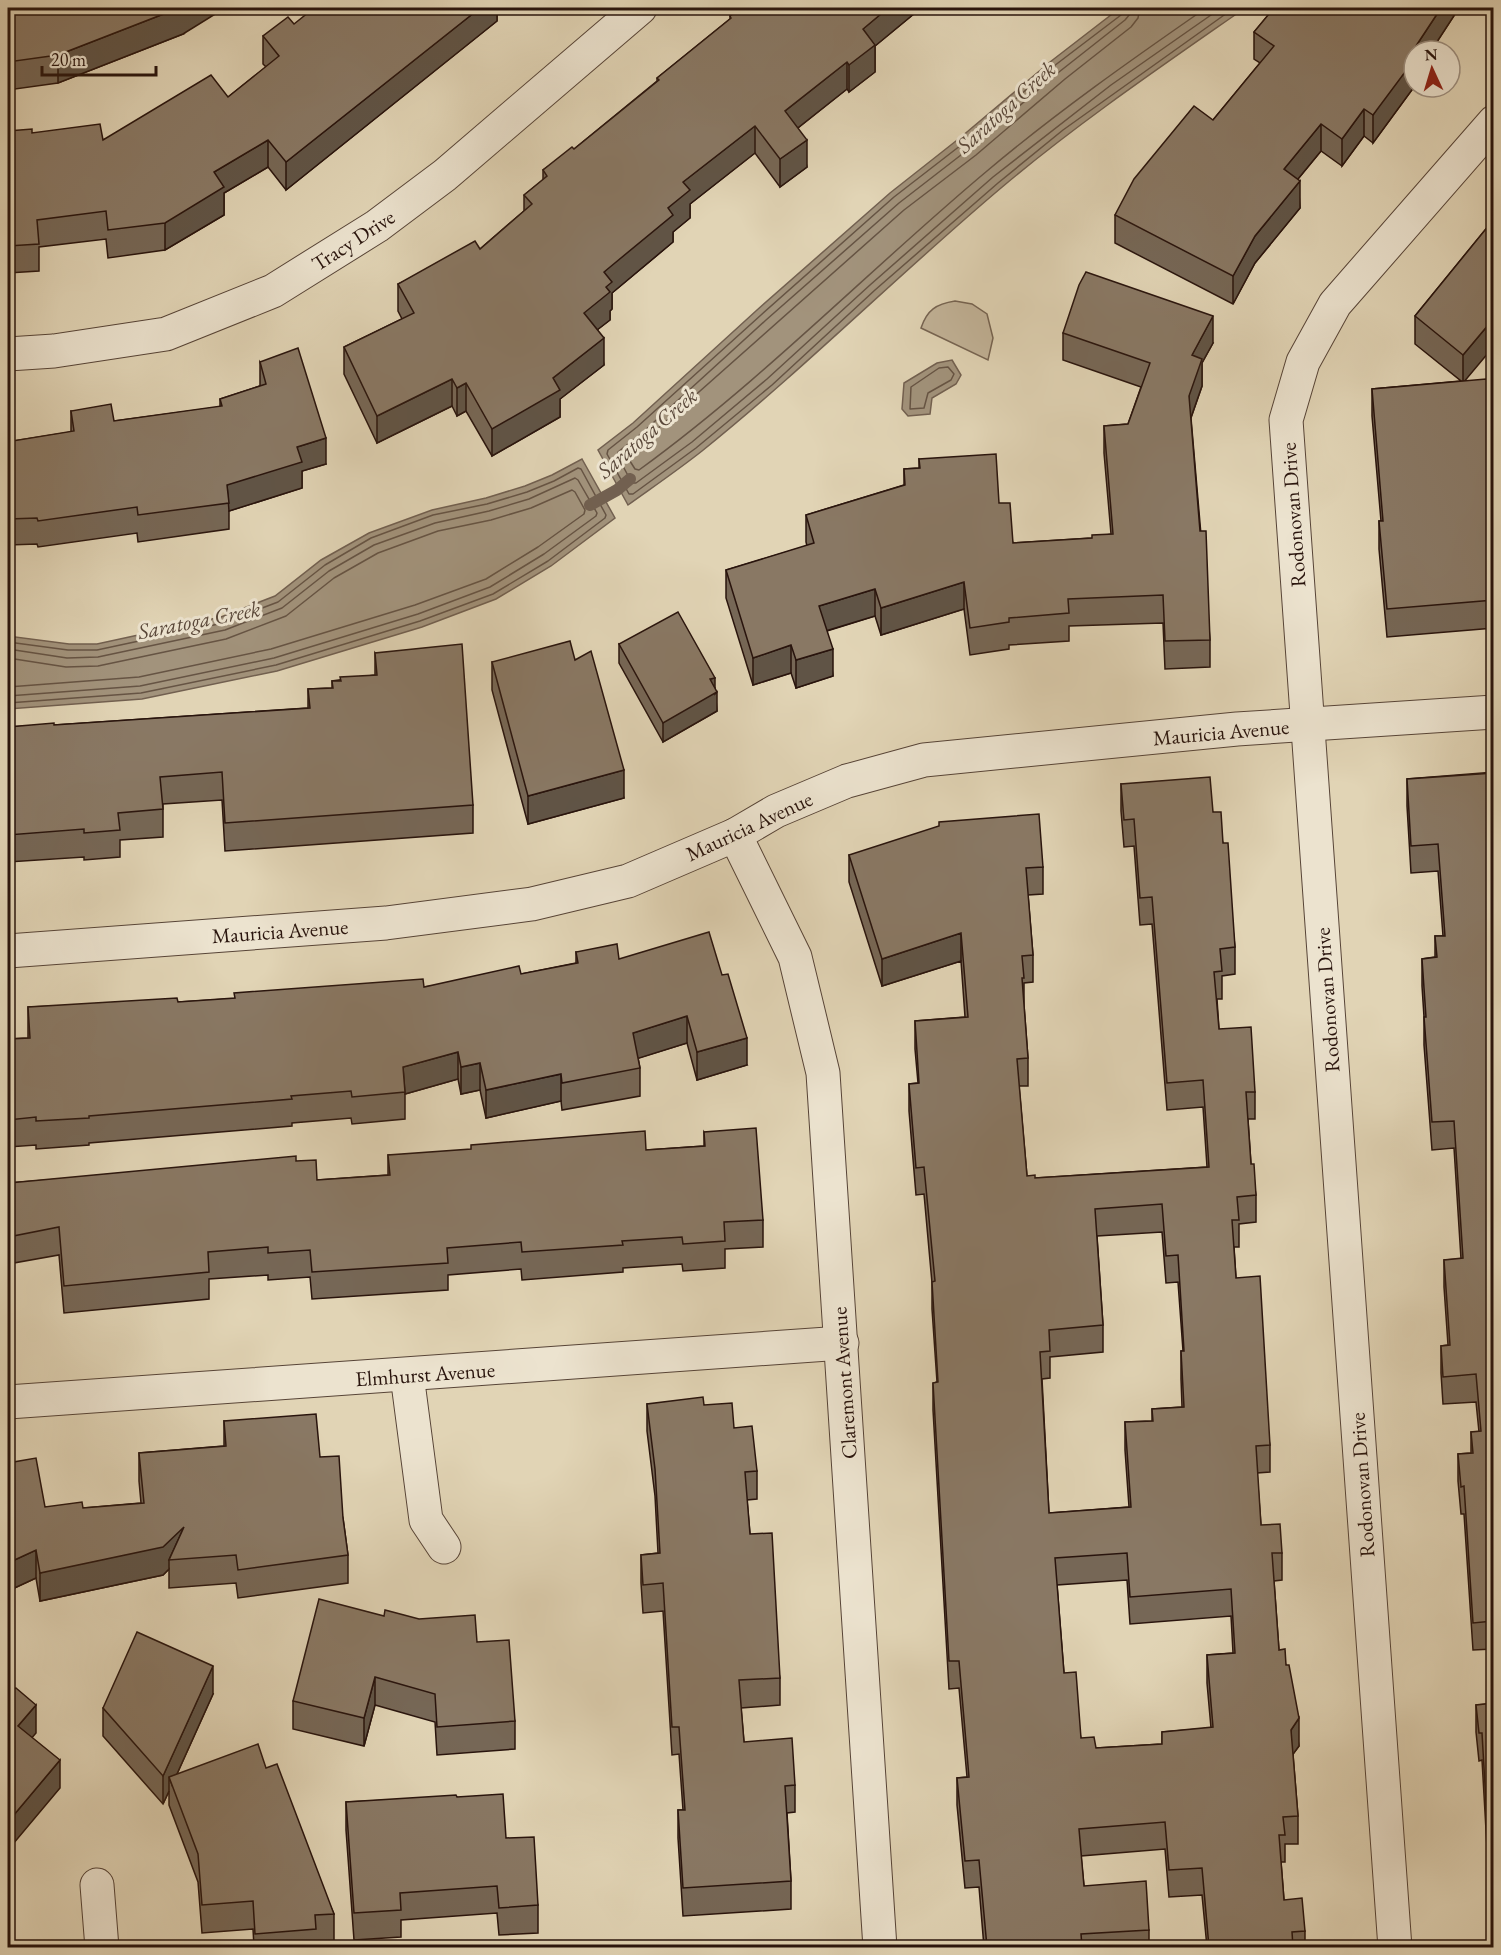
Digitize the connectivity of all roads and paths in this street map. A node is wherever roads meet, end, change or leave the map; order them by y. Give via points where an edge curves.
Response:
1 (640, 8) edge
2 (1494, 122) edge
3 (8, 354) edge
4 (1494, 712) edge
5 (1306, 724) junction
6 (735, 835) junction
7 (8, 951) edge
8 (842, 1343) junction
9 (407, 1375) junction
10 (8, 1402) edge
11 (444, 1547) dead end
12 (97, 1885) dead end
13 (102, 1947) edge
14 (880, 1947) edge
15 (1395, 1947) edge

1 - 3 street, Tracy Drive via 445,175 376,226 273,291 166,334
2 - 5 street, Rodonovan Drive via 1335,304 1303,362 1286,420
4 - 5 street, Mauricia Avenue
5 - 6 street, Mauricia Avenue via 924,760 847,781 776,811
5 - 15 street, Rodonovan Drive
6 - 7 street, Mauricia Avenue via 628,880 532,904 386,923
6 - 8 street, Claremont Avenue via 795,957 823,1073
8 - 9 street, Elmhurst Avenue
8 - 14 street, Claremont Avenue
9 - 10 street, Elmhurst Avenue
9 - 11 street via 426,1520
12 - 13 street

